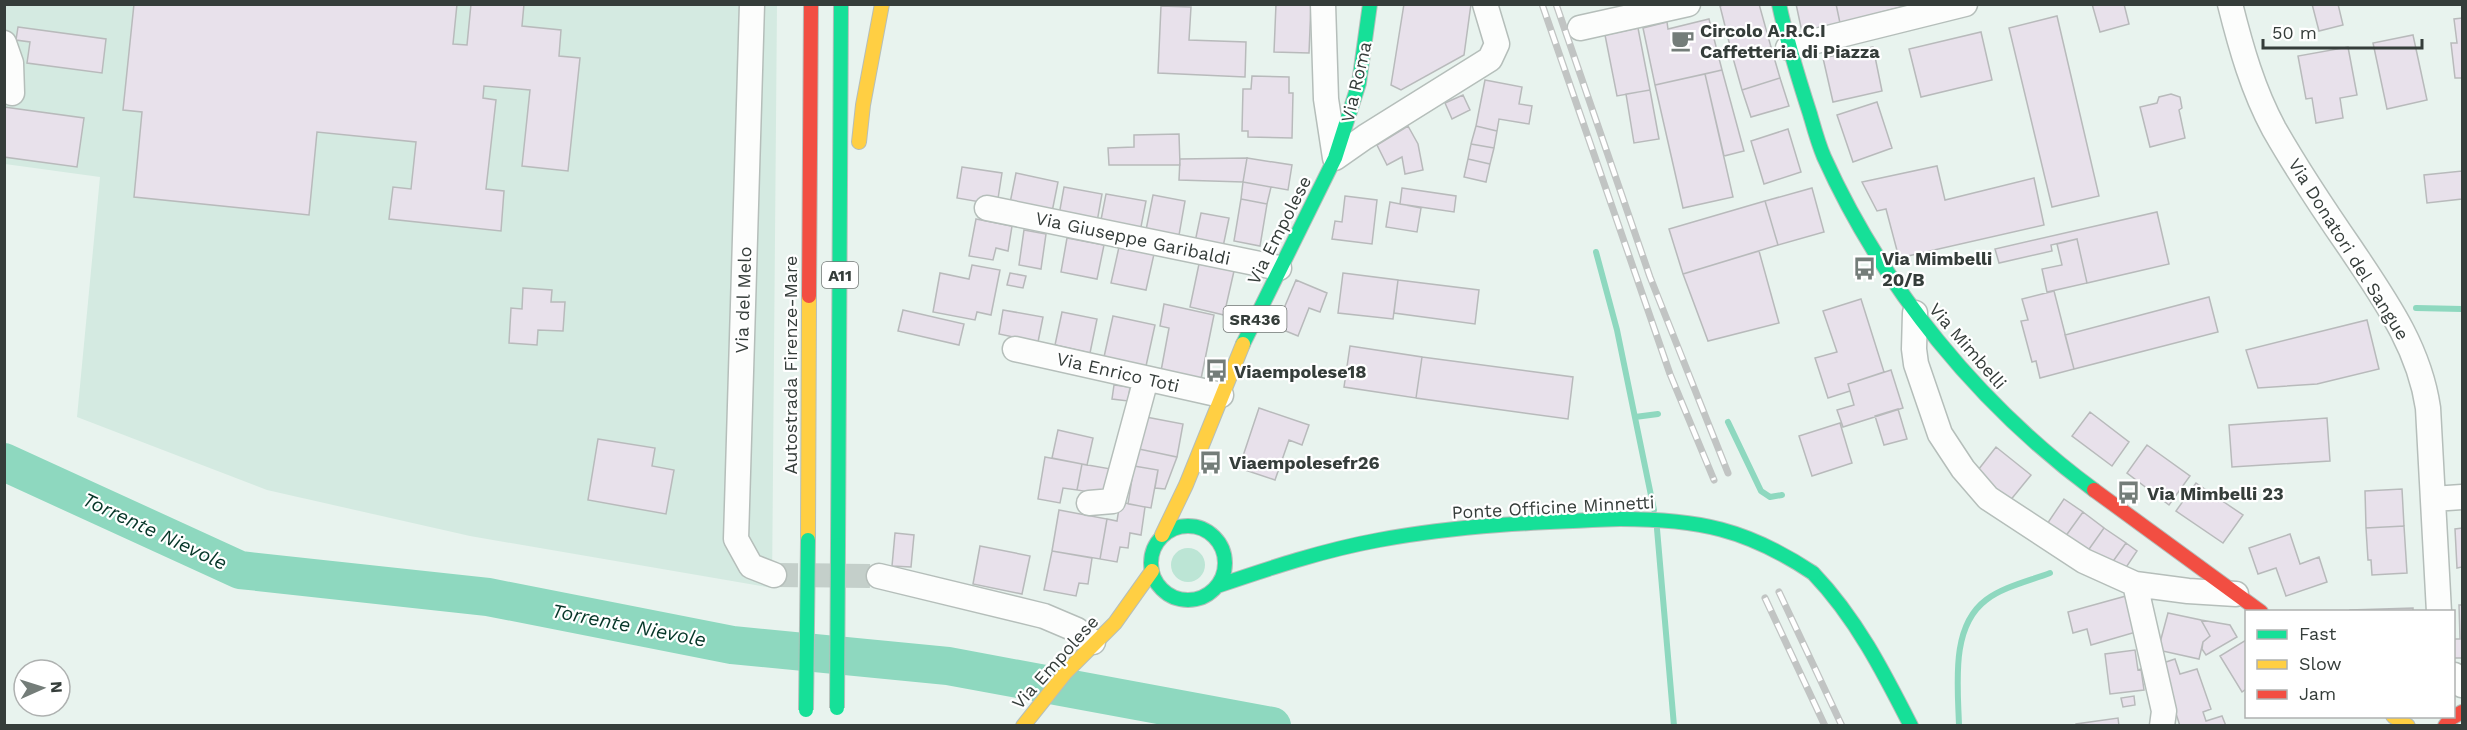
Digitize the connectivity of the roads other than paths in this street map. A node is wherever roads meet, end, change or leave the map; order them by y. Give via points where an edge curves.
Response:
1 (752, 4) edge
2 (841, 4) edge
3 (882, 4) edge
4 (1323, 4) edge
5 (1370, 4) edge
6 (1485, 4) edge
7 (1688, 4) edge
8 (1779, 4) edge
9 (1965, 4) edge
10 (2230, 4) edge
11 (811, 5) edge
12 (1580, 28) dead end
13 (4, 43) edge
14 (1788, 48) junction
15 (12, 93) dead end
16 (858, 154) dead end
17 (1335, 158) junction
18 (987, 208) dead end
19 (1279, 268) junction
20 (853, 269) dead end
21 (1915, 314) junction
22 (1015, 349) dead end
23 (839, 367) junction
24 (1146, 379) junction
25 (1221, 395) junction
26 (1186, 484) junction
27 (2463, 497) edge
28 (2433, 499) junction
29 (1089, 503) dead end
30 (1191, 526) junction
31 (1162, 536) junction
32 (1219, 543) junction
33 (1234, 549) dead end
34 (1264, 558) dead end
35 (1284, 564) junction
36 (1152, 571) junction
37 (774, 575) tunnel mouth
38 (879, 576) tunnel mouth
39 (2135, 584) junction
40 (1217, 586) junction
41 (2236, 594) junction
42 (1176, 598) junction
43 (2258, 610) edge
44 (2439, 610) edge
45 (1114, 623) junction
46 (1093, 642) junction
47 (2394, 718) edge
48 (1025, 723) edge
49 (806, 726) edge
50 (837, 726) edge
51 (1911, 726) edge
52 (2162, 726) edge
53 (2408, 726) edge

1 - 37 street, Via del Melo via 736,539 751,566
2 - 23 main road, A11
3 - 16 main road via 862,105
4 - 17 street via 1326,99
5 - 17 main road, Via Roma / SR436 via 1359,83
6 - 17 street via 1497,44 1485,64
7 - 12 street
8 - 14 main road, Via Mimbelli
9 - 14 street
10 - 28 street, Via Donatori del Sangue via 2262,107 2323,209 2395,316 2416,360 2428,408
11 - 49 main road, Autostrada Firenze-Mare / A11, bridge
13 - 15 street via 11,63
14 - 21 main road, Via Mimbelli via 1835,182
17 - 19 main road, Via Empolese / SR436
18 - 19 street, Via Giuseppe Garibaldi
19 - 25 main road, Via Empolese / SR436
20 - 23 main road
21 - 39 street via 1914,350 1920,382 1940,434 1963,469 1988,498 2084,561
21 - 41 main road, Via Mimbelli via 2001,411 2073,474
22 - 24 street, Via Enrico Toti
23 - 50 main road, A11, bridge
24 - 25 street, Via Enrico Toti
24 - 29 street via 1113,501
25 - 26 main road, Via Empolese / SR436
26 - 30 main road, Via Empolese / SR436
26 - 31 main road, Via Empolese / SR436
27 - 28 street
28 - 44 street, Via Donatori del Sangue
30 - 31 main road via 1175,528
30 - 32 main road via 1210,533
31 - 36 main road, Via Empolese via 1154,548
32 - 33 main road
32 - 40 main road via 1225,564
34 - 35 main road
35 - 40 main road, Ponte Officine Minnetti
35 - 51 main road, Ponte Officine Minnetti, bridge via 1378,540 1437,531 1570,521 1648,518 1685,521 1745,534 1772,546 1813,573 1844,604
36 - 42 main road via 1158,585
36 - 45 main road, Via Empolese
38 - 46 street via 1044,616 1077,630
39 - 41 street
39 - 52 street via 2164,711
40 - 42 main road, Via Empolese via 1198,598
41 - 43 main road, Via Mimbelli
42 - 45 main road, Via Empolese
45 - 46 main road, Via Empolese
46 - 48 main road, Via Empolese
47 - 53 main road

